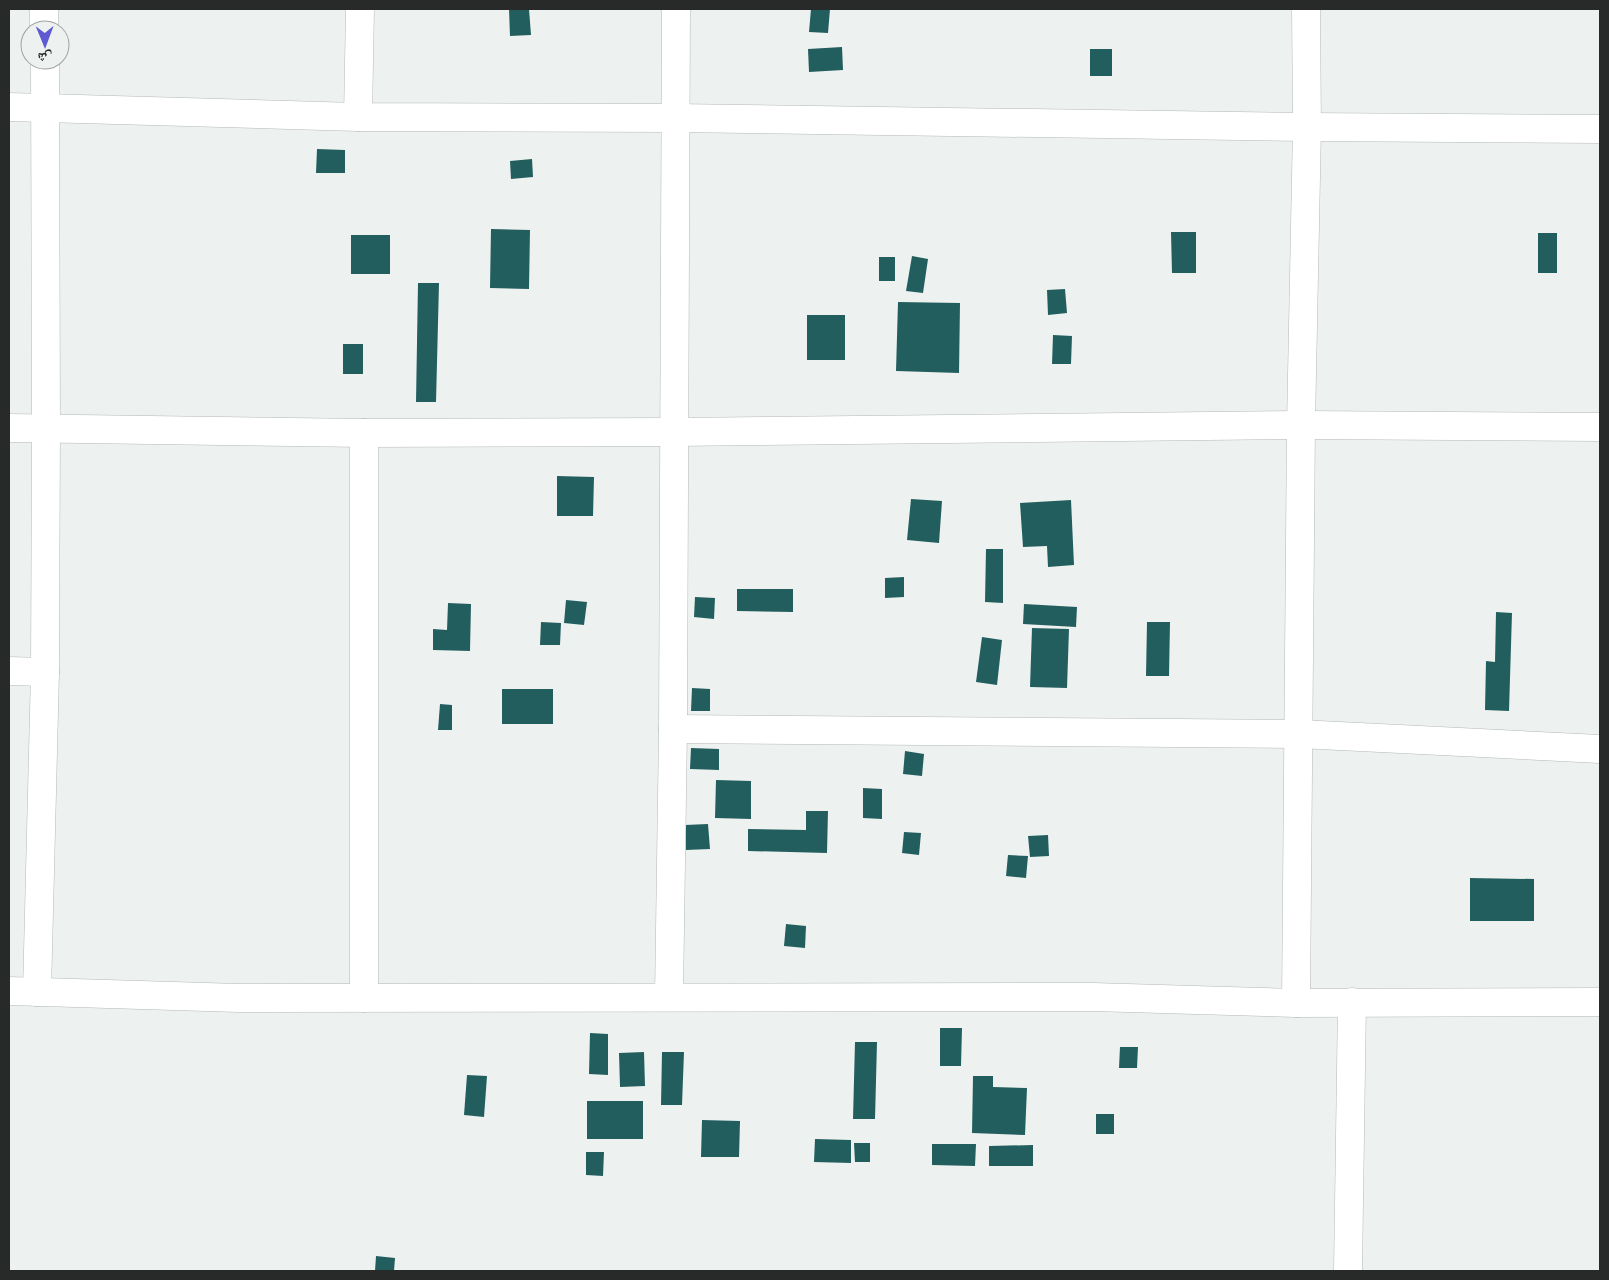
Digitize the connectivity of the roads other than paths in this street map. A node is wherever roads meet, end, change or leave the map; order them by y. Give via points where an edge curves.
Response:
1 (360, 9) edge
2 (676, 9) edge
3 (1306, 9) edge
4 (45, 70) edge
5 (9, 107) edge
6 (45, 107) junction
7 (358, 117) junction
8 (676, 118) junction
9 (1307, 128) junction
10 (1600, 129) edge
11 (1301, 425) junction
12 (1600, 427) edge
13 (9, 428) edge
14 (46, 428) junction
15 (673, 432) junction
16 (364, 434) junction
17 (9, 671) edge
18 (45, 672) junction
19 (673, 729) junction
20 (1299, 734) junction
21 (1600, 749) edge
22 (9, 991) edge
23 (38, 992) junction
24 (669, 997) junction
25 (364, 998) junction
26 (1352, 1002) junction
27 (1600, 1002) edge
28 (1296, 1003) junction
29 (1348, 1271) edge

1 - 7 street
2 - 8 street
3 - 9 street
4 - 6 street
5 - 6 street
6 - 7 street
6 - 14 street
7 - 8 street
8 - 9 street
8 - 15 street
9 - 10 street
9 - 11 street
11 - 12 street
11 - 15 street
11 - 20 street
13 - 14 street
14 - 16 street
14 - 18 street
15 - 16 street
15 - 19 street
16 - 25 street
17 - 18 street
18 - 23 street
19 - 20 street
19 - 24 street
20 - 21 street
20 - 28 street
22 - 23 street
23 - 25 street
24 - 25 street
24 - 28 street via 1093,997
26 - 27 street
26 - 28 street
26 - 29 street

